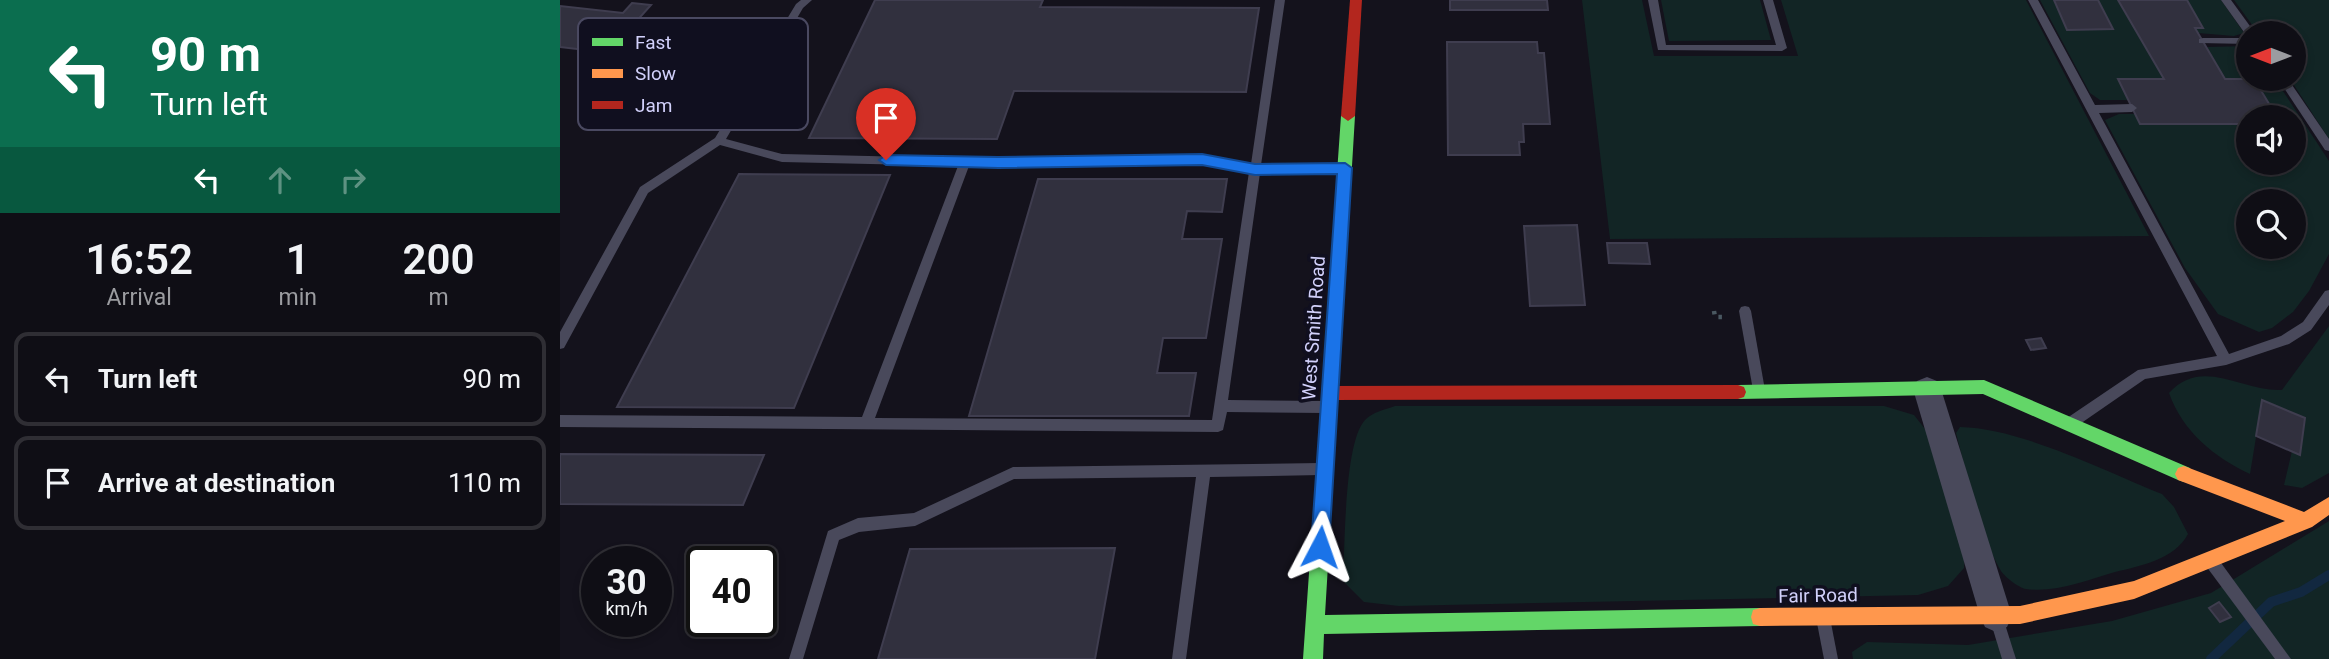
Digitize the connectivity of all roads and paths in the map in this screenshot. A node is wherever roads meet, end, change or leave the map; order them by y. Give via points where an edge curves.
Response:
1 (807, 0) edge
2 (1280, 0) edge
3 (1356, 0) edge
4 (1653, 0) edge
5 (1768, 0) edge
6 (2033, 0) edge
7 (2226, 0) edge
8 (792, 18) edge
9 (2241, 21) edge
10 (2203, 41) dead end
11 (2236, 41) edge
12 (2291, 91) edge
13 (2132, 108) dead end
14 (2091, 109) junction
15 (726, 130) edge
16 (719, 141) junction
17 (2329, 146) edge
18 (965, 162) junction
19 (1345, 168) junction
20 (1255, 169) junction
21 (2329, 295) edge
22 (1745, 311) dead end
23 (560, 344) edge
24 (2226, 360) junction
25 (1927, 388) junction
26 (1759, 392) junction
27 (1330, 400) junction
28 (1221, 406) junction
29 (560, 421) edge
30 (866, 424) junction
31 (2069, 424) junction
32 (1325, 469) junction
33 (1204, 470) junction
34 (2329, 505) edge
35 (2306, 521) junction
36 (2211, 561) junction
37 (1822, 616) junction
38 (1996, 616) junction
39 (1315, 625) junction
40 (796, 659) edge
41 (1179, 659) edge
42 (1313, 659) edge
43 (1831, 659) edge
44 (2009, 659) edge
45 (2284, 659) edge

1 - 8 lane
2 - 20 lane
3 - 19 street, West Smith Road
4 - 5 lane via 1662,48 1782,48
6 - 14 lane
7 - 9 lane
10 - 11 lane
12 - 17 lane
13 - 14 lane
14 - 24 lane
15 - 16 lane
16 - 18 lane via 782,158
16 - 23 lane via 644,190
18 - 20 lane via 1202,159
18 - 30 lane
19 - 20 lane
19 - 27 street, West Smith Road
20 - 28 lane
21 - 24 lane via 2296,334
22 - 26 lane
24 - 31 lane via 2142,374
25 - 26 street
25 - 31 street via 1984,387
25 - 38 street
26 - 27 street
27 - 28 lane
27 - 32 street, West Smith Road
28 - 30 lane via 1218,426
29 - 30 lane
31 - 35 street via 2220,490
32 - 33 lane
32 - 39 street, West Smith Road
33 - 40 lane via 1013,473 915,519 858,524 833,537
33 - 41 lane
34 - 35 street, Fair Road
35 - 36 street, Fair Road
36 - 38 street, Fair Road via 2134,590 2051,610
36 - 45 lane
37 - 38 street, Fair Road
37 - 39 street, Fair Road
37 - 43 lane
38 - 44 lane
39 - 42 street, West Smith Road

